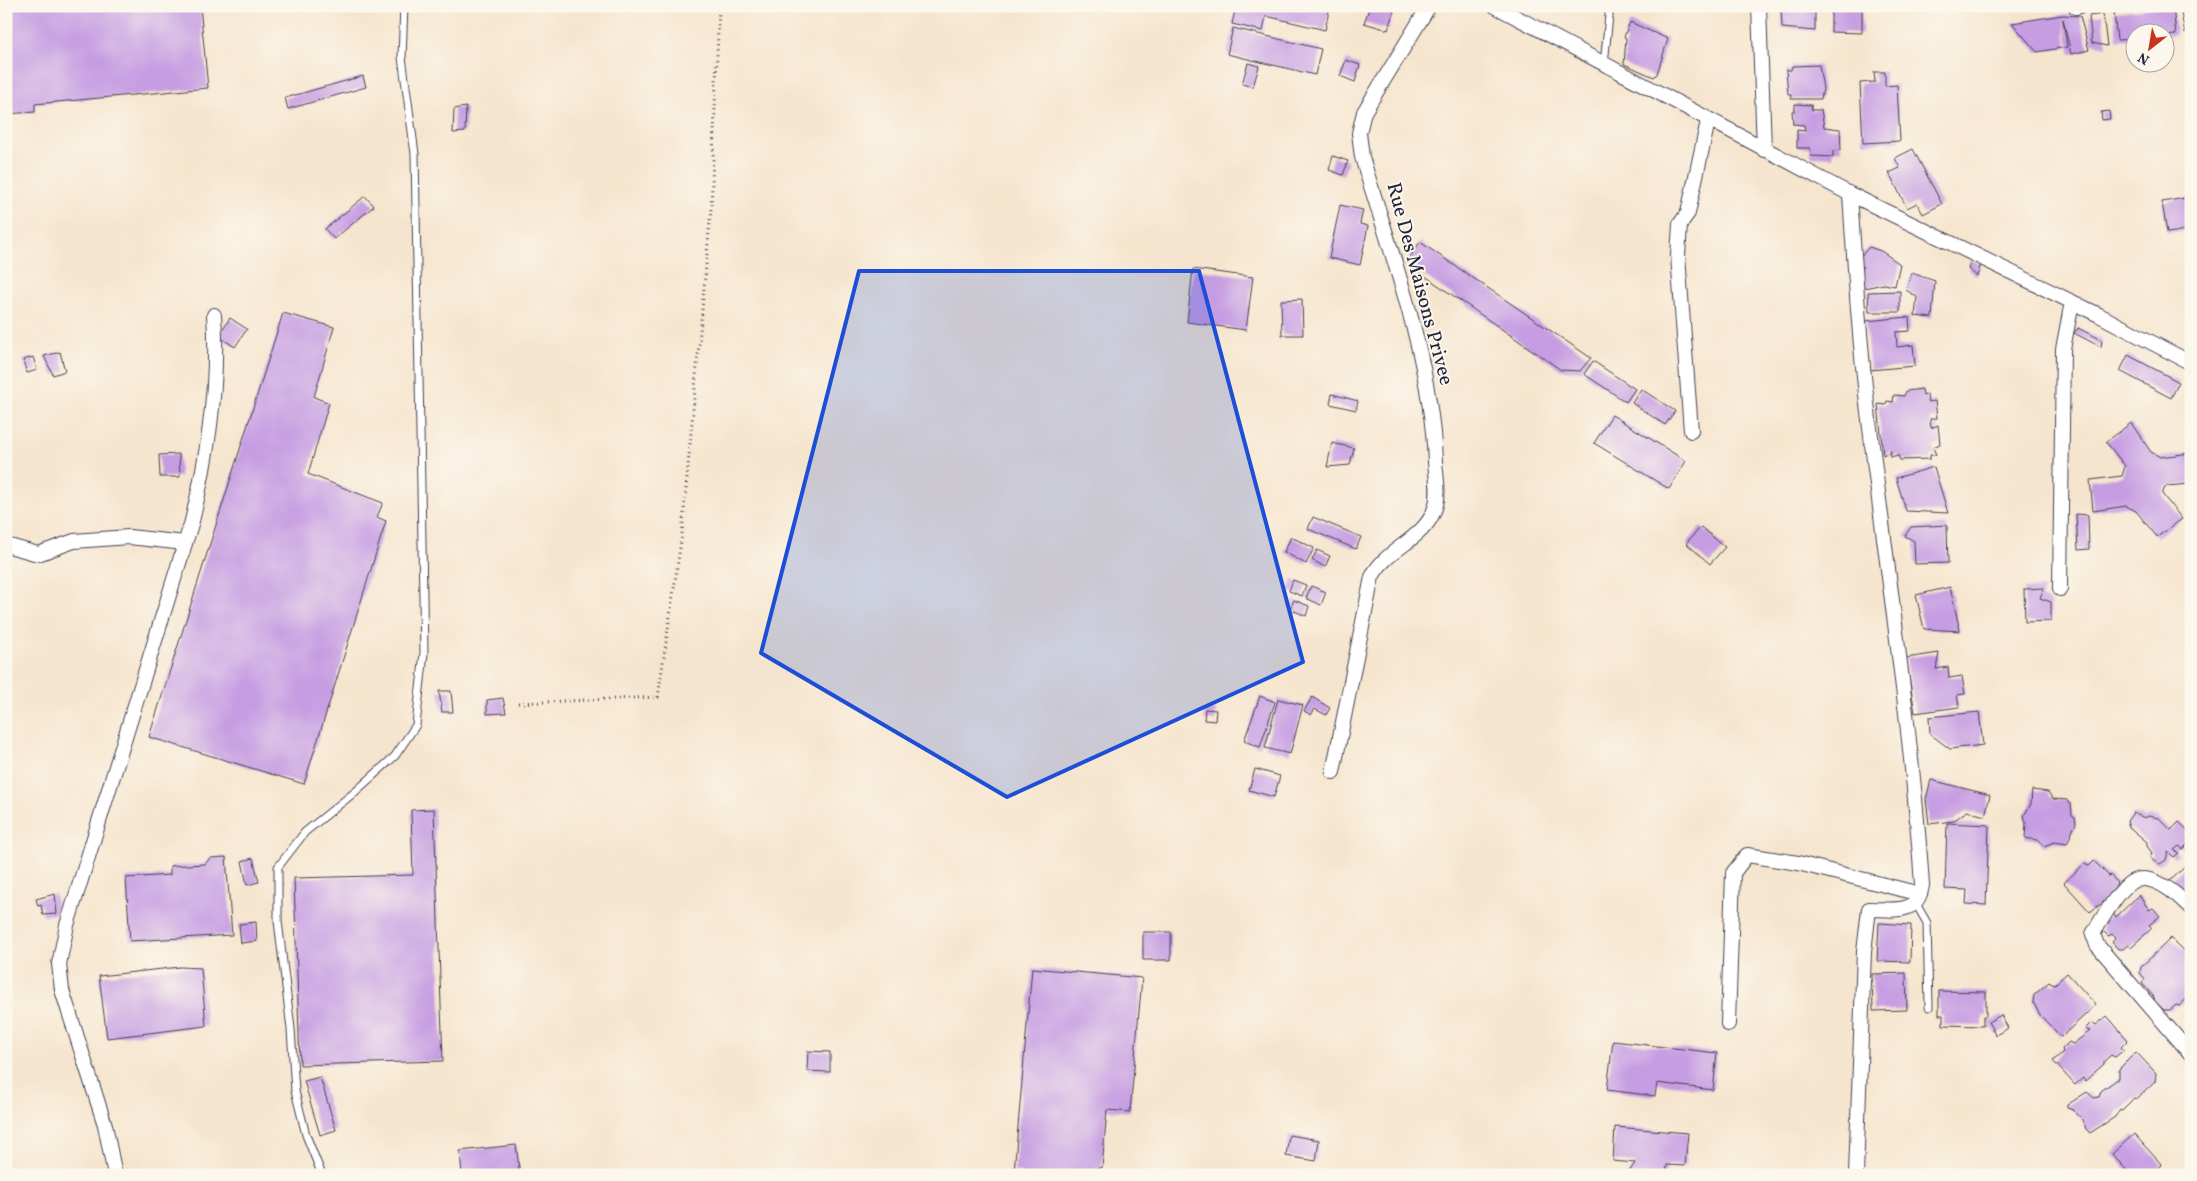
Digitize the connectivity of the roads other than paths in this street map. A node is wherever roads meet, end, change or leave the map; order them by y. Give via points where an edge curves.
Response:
1 (404, 6) edge
2 (1429, 6) edge
3 (1495, 6) edge
4 (1610, 6) edge
5 (1759, 6) edge
6 (2080, 6) edge
7 (2076, 7) edge
8 (1604, 64) junction
9 (1708, 121) junction
10 (1764, 150) junction
11 (1850, 194) junction
12 (2072, 302) junction
13 (214, 315) dead end
14 (2191, 363) edge
15 (1691, 431) dead end
16 (185, 543) junction
17 (6, 545) edge
18 (2060, 589) dead end
19 (1333, 772) dead end
20 (1918, 898) junction
21 (2191, 908) edge
22 (1929, 1007) dead end
23 (1728, 1024) dead end
24 (2191, 1054) edge
25 (115, 1175) edge
26 (322, 1175) edge
27 (1856, 1175) edge

1 - 26 lane via 402,57 415,154 424,653 416,725 395,756 305,832 278,868 278,922 295,1091 306,1135
2 - 19 street, Rue Des Maisons Privee via 1364,112 1359,133 1362,157 1412,319 1428,388 1434,429 1437,500 1423,528 1383,560 1372,577
3 - 8 street
4 - 8 lane
5 - 10 street
6 - 7 street
8 - 9 street
9 - 10 street
9 - 15 street via 1688,213 1680,224 1678,256
10 - 11 street
11 - 12 street
11 - 20 street via 1865,385 1921,873
12 - 14 street
12 - 18 street via 2063,349
13 - 16 street via 215,367 203,477
16 - 17 street via 129,537 74,541 38,554
16 - 25 street via 67,925 59,964 62,990 105,1125
20 - 22 lane via 1927,923
20 - 23 street via 1798,863 1747,854 1733,873
20 - 27 street via 1904,910 1870,909 1864,952
21 - 24 street via 2171,889 2144,878 2130,882 2093,934 2097,945

